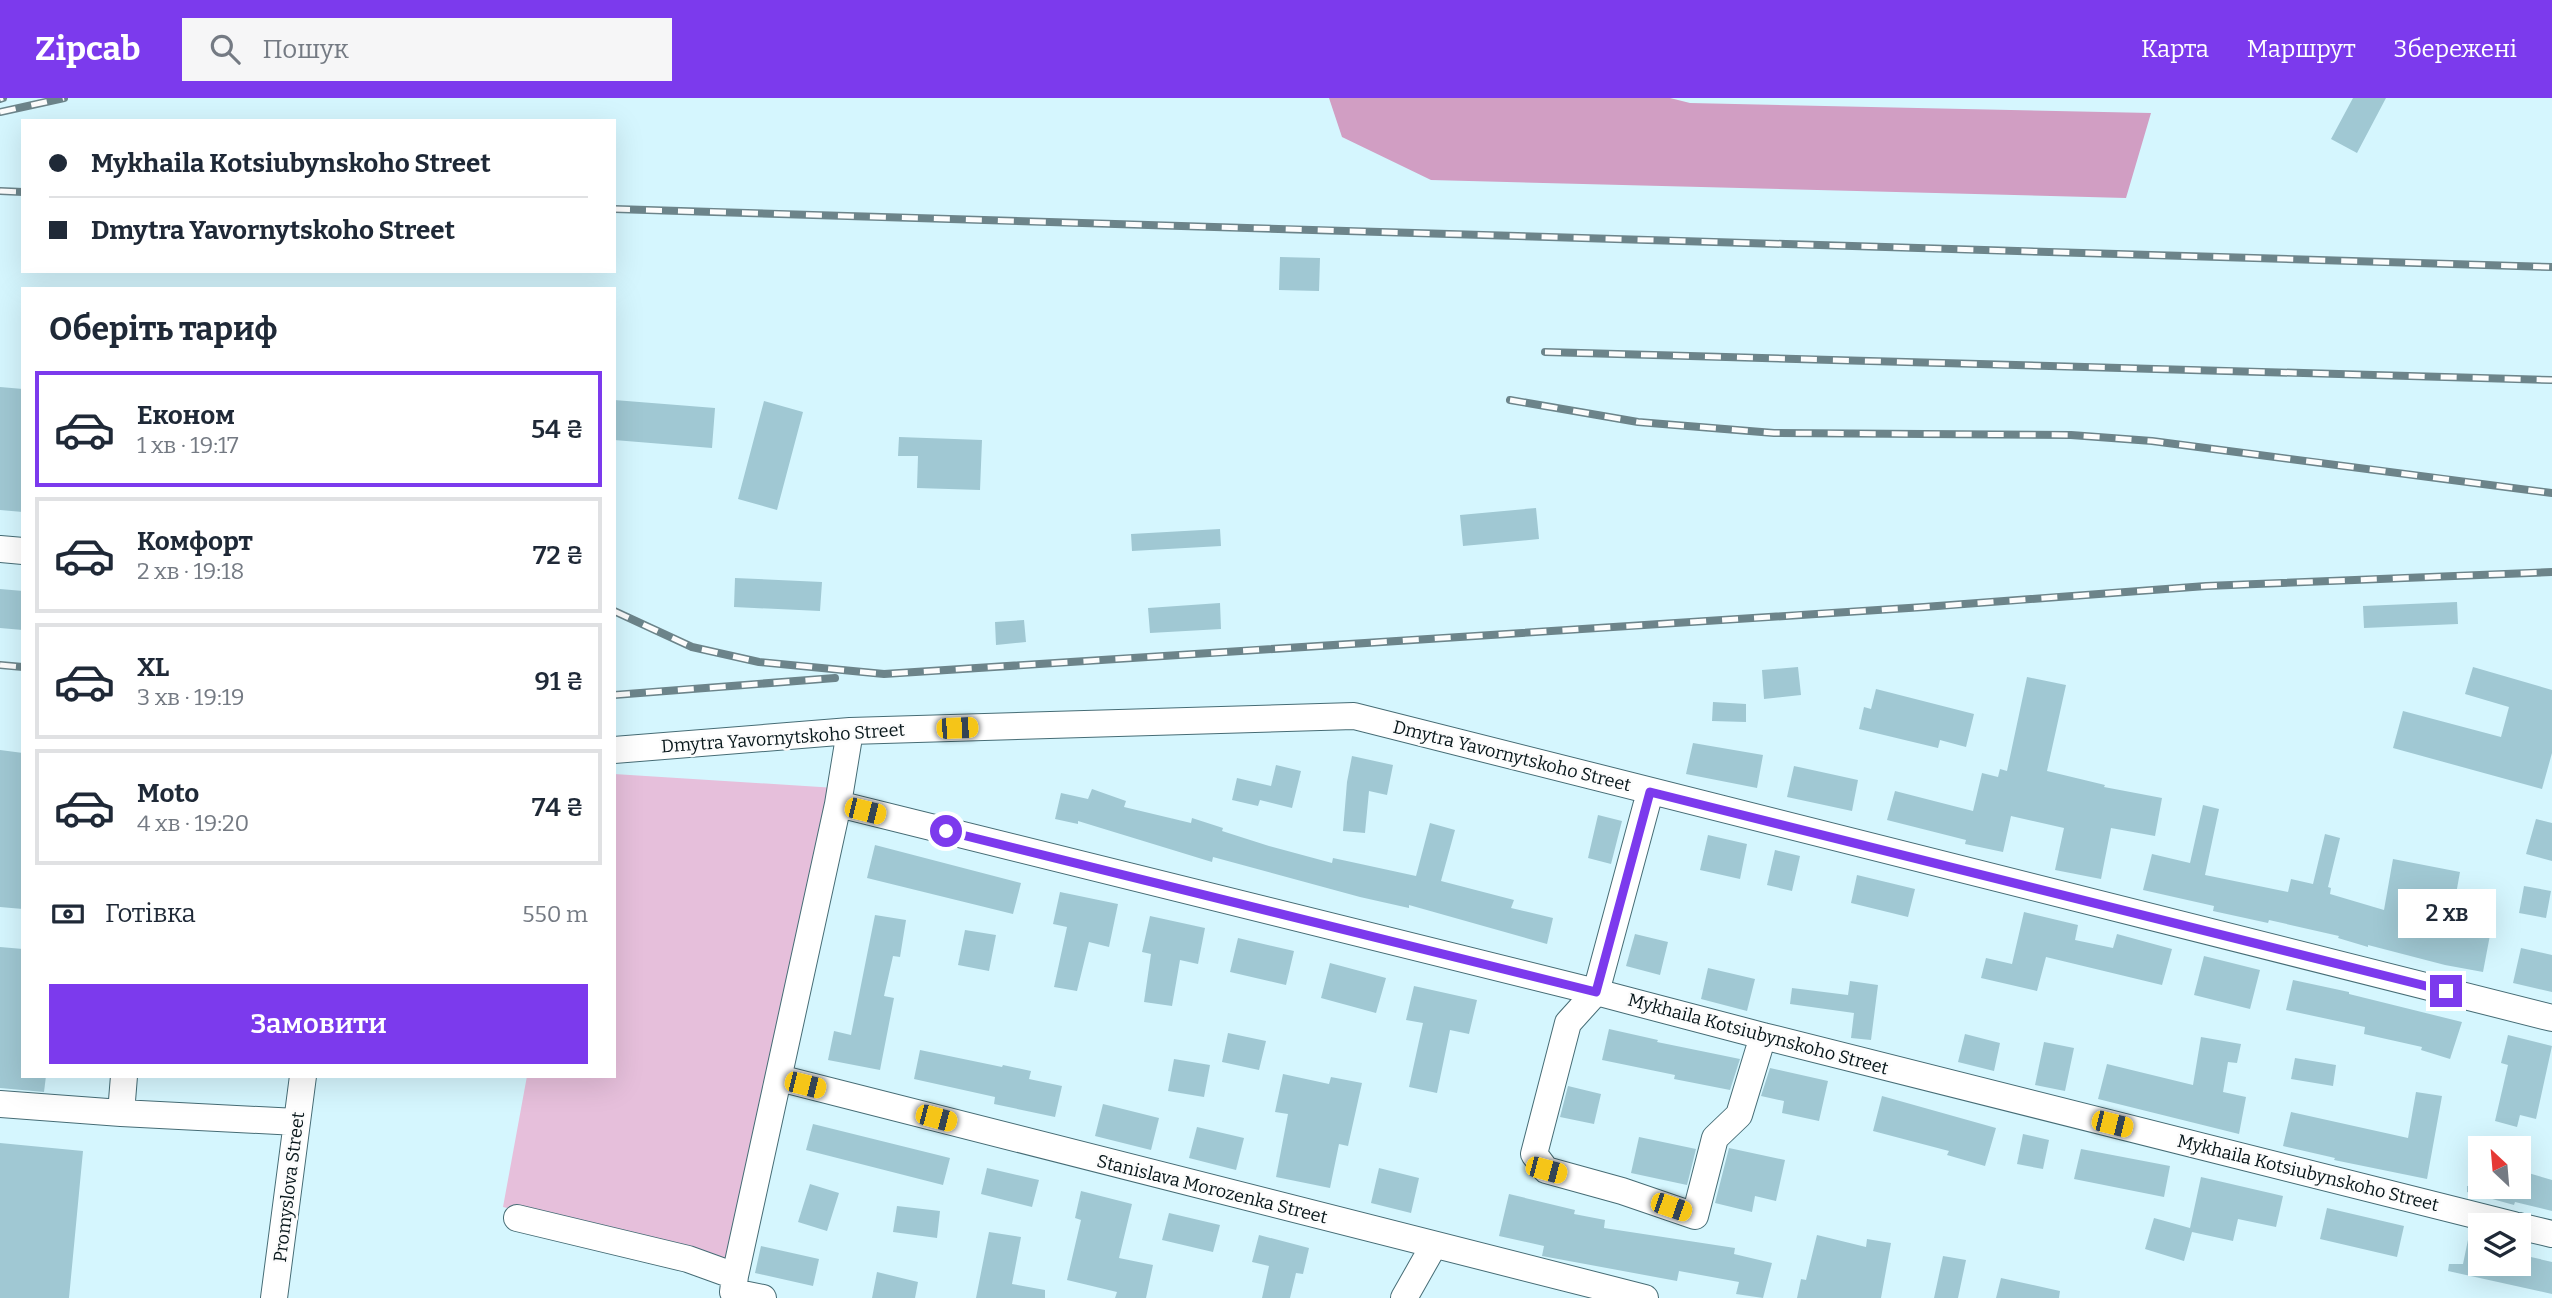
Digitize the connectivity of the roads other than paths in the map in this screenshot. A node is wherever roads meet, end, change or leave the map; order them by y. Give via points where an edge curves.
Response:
1 (0, 549) edge
2 (21, 551) edge
3 (850, 731) junction
4 (616, 750) edge
5 (1650, 792) junction
6 (838, 804) junction
7 (1596, 992) junction
8 (2552, 1018) edge
9 (1763, 1036) junction
10 (124, 1078) edge
11 (303, 1078) edge
12 (779, 1078) junction
13 (0, 1104) edge
14 (121, 1114) junction
15 (297, 1122) junction
16 (2468, 1213) edge
17 (517, 1219) dead end
18 (2531, 1229) edge
19 (2552, 1234) edge
20 (1434, 1245) junction
21 (735, 1276) junction
22 (274, 1298) edge
23 (762, 1298) edge
24 (1404, 1298) edge
25 (1645, 1298) edge

1 - 2 street
3 - 4 street, Dmytra Yavornytskoho Street
3 - 5 street, Dmytra Yavornytskoho Street via 1354,716
3 - 6 street
5 - 7 street
5 - 8 street, Dmytra Yavornytskoho Street
6 - 7 street, Mykhaila Kotsiubynskoho Street
6 - 12 street
7 - 9 street, Mykhaila Kotsiubynskoho Street
7 - 9 street via 1568,1023 1534,1154 1546,1170 1695,1216 1715,1138 1739,1115
9 - 16 street, Mykhaila Kotsiubynskoho Street
10 - 14 street
11 - 15 street, Promyslova Street
12 - 20 street, Stanislava Morozenka Street
12 - 21 street
13 - 14 street
14 - 15 street
15 - 22 street, Promyslova Street
17 - 21 street via 688,1259
18 - 19 street, Mykhaila Kotsiubynskoho Street
20 - 24 street
20 - 25 street, Stanislava Morozenka Street
21 - 23 street via 733,1292

